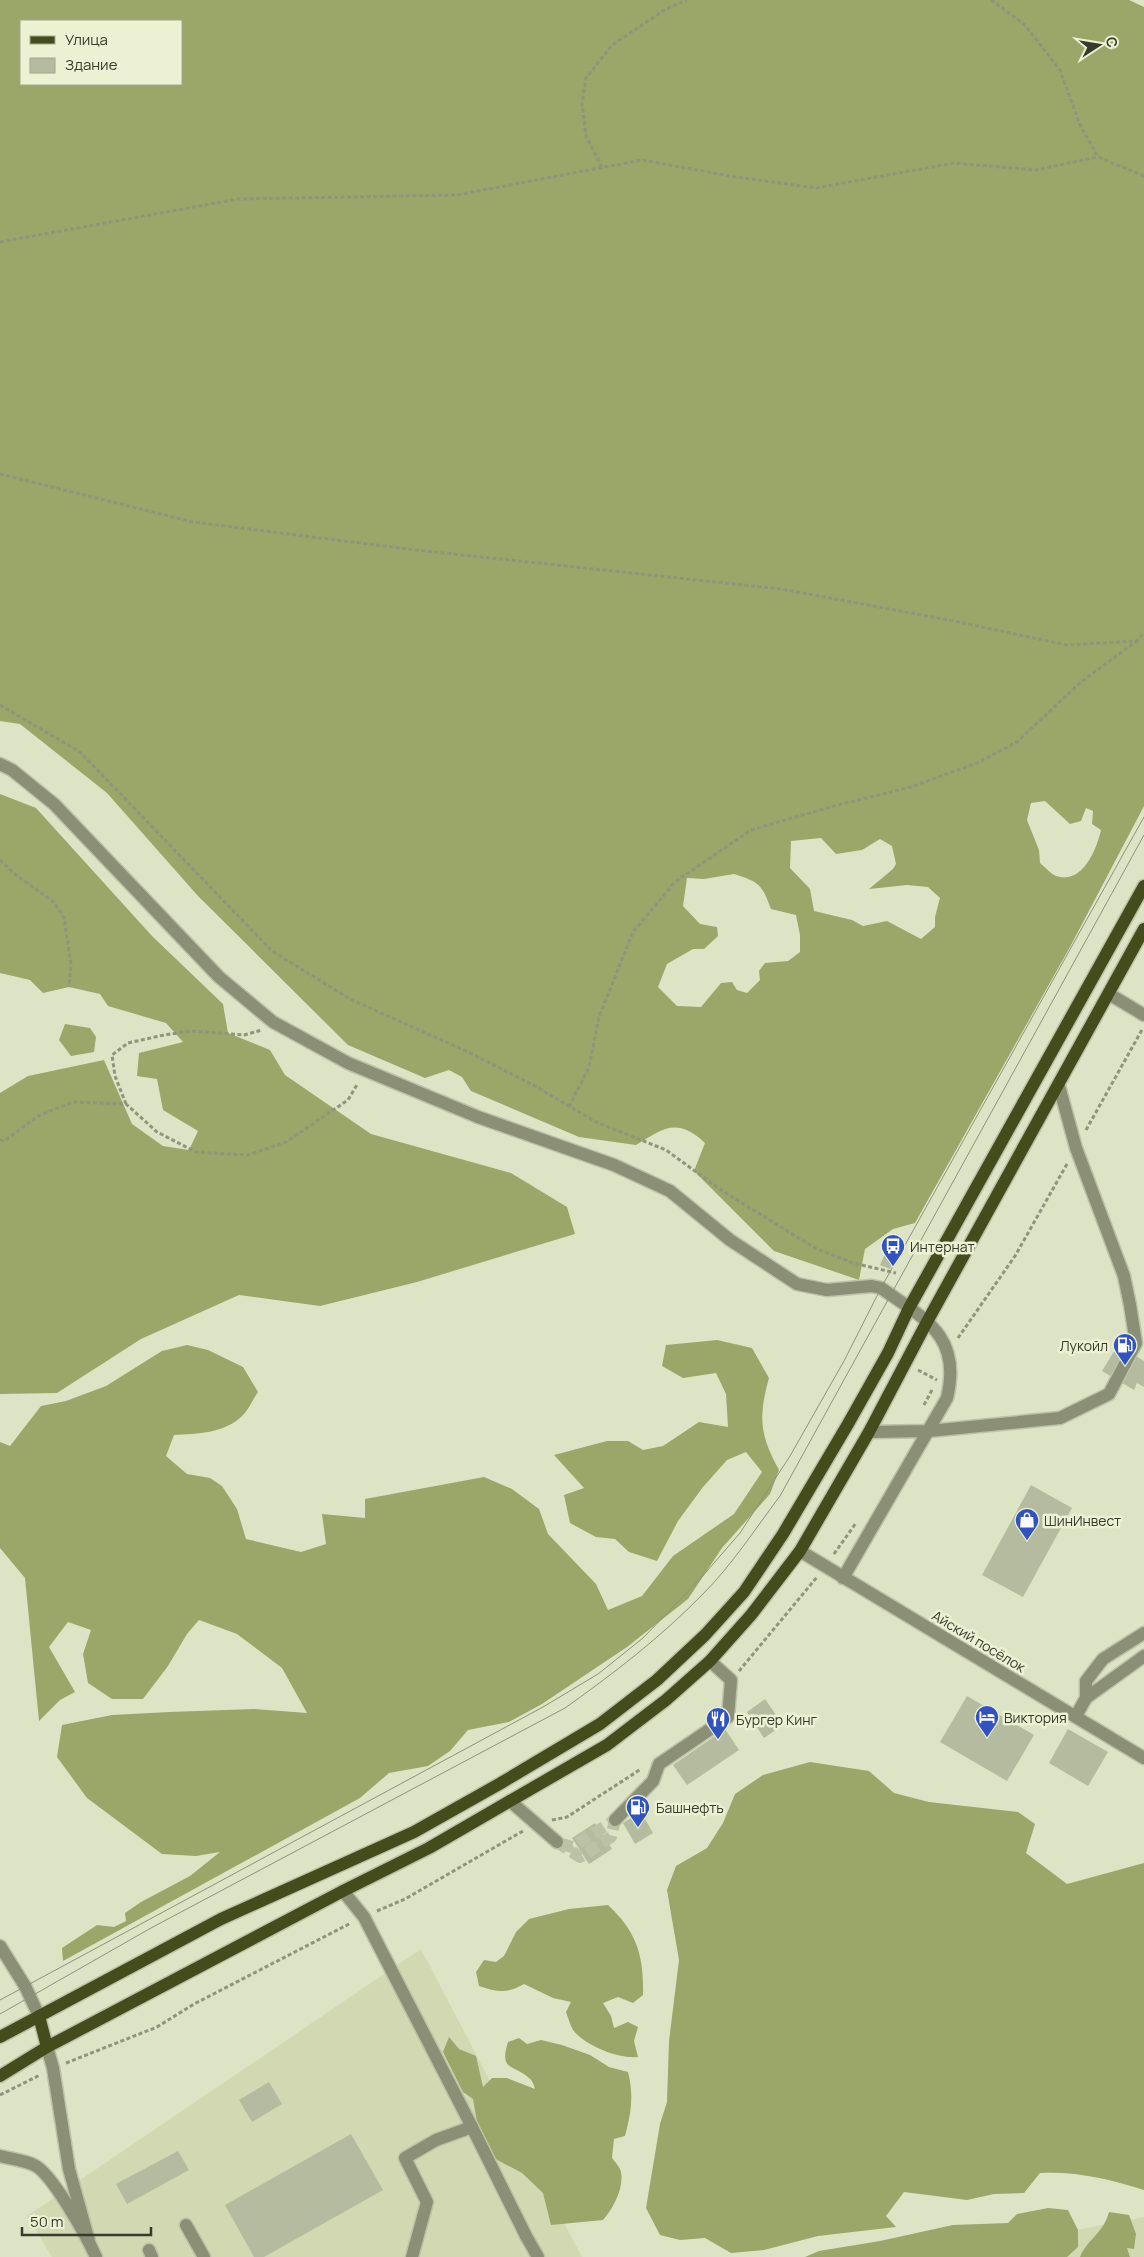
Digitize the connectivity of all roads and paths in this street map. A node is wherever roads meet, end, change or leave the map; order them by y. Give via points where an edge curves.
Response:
1 (687, 0) edge
2 (991, 0) edge
3 (1098, 157) junction
4 (602, 167) junction
5 (1144, 176) edge
6 (0, 242) edge
7 (0, 474) edge
8 (1144, 632) edge
9 (1137, 641) junction
10 (0, 705) edge
11 (0, 764) edge
12 (0, 860) edge
13 (1144, 886) edge
14 (1144, 929) edge
15 (69, 987) dead end
16 (1109, 994) junction
17 (1144, 1015) edge
18 (273, 1022) junction
19 (1144, 1026) edge
20 (366, 1070) junction
21 (1059, 1086) junction
22 (126, 1104) junction
23 (569, 1107) junction
24 (0, 1140) edge
25 (1076, 1148) junction
26 (896, 1273) dead end
27 (909, 1308) junction
28 (928, 1320) junction
29 (948, 1352) junction
30 (911, 1430) junction
31 (929, 1431) junction
32 (869, 1432) junction
33 (859, 1518) dead end
34 (800, 1550) junction
35 (826, 1566) junction
36 (843, 1578) junction
37 (1144, 1633) edge
38 (1144, 1656) edge
39 (710, 1661) junction
40 (731, 1680) junction
41 (1086, 1698) junction
42 (1076, 1716) junction
43 (1144, 1758) edge
44 (642, 1768) dead end
45 (510, 1802) junction
46 (615, 1820) dead end
47 (536, 1824) junction
48 (557, 1842) tunnel mouth
49 (342, 1891) junction
50 (364, 1917) junction
51 (0, 1948) edge
52 (39, 2016) junction
53 (0, 2037) edge
54 (47, 2047) junction
55 (54, 2068) junction
56 (0, 2076) edge
57 (0, 2096) edge
58 (472, 2127) junction
59 (0, 2156) edge
60 (186, 2225) dead end
61 (89, 2241) junction
62 (96, 2257) edge
63 (204, 2257) edge
64 (412, 2257) edge
65 (538, 2257) edge

1 - 4 path via 666,9 612,46 586,78 582,104 586,136
2 - 3 path via 1024,24 1060,70 1080,125
3 - 4 path via 1036,170 954,163 816,188 642,160
3 - 5 path
4 - 6 path via 457,195 238,198
7 - 9 path via 193,522 416,550 781,589 1067,645
8 - 9 path
9 - 23 path via 1081,682 1017,742 977,763 911,787 751,830 675,882 633,932 599,1017 589,1067
10 - 23 path via 80,752 272,951 350,999 466,1051
11 - 18 street via 54,804 219,977
12 - 15 path via 54,902 64,918 71,964
13 - 27 main road
14 - 16 main road
16 - 17 street
16 - 21 main road
18 - 20 street
18 - 22 path via 261,1031 244,1035 192,1031 128,1043 112,1055 115,1076
19 - 25 path
20 - 22 path via 348,1100 286,1142 248,1155 196,1152 157,1132
20 - 27 street via 478,1117 614,1165 670,1191 730,1240 798,1284 827,1290 872,1286 881,1288
21 - 25 street
21 - 28 main road
22 - 24 path via 73,1102 38,1116
23 - 26 path via 596,1122 666,1150 721,1190 814,1248 853,1263
25 - 29 path via 1016,1256
25 - 31 street via 1124,1276 1136,1343 1109,1394 1060,1418
27 - 28 street
27 - 52 main road via 848,1424 783,1534 744,1592 705,1636 657,1680 600,1724 414,1832 221,1919
28 - 29 street
28 - 32 main road
29 - 30 path
29 - 31 street via 951,1381 948,1398
30 - 31 street
30 - 32 street
31 - 36 street
32 - 34 main road
33 - 35 path
34 - 35 street, Айский посёлок
34 - 39 main road via 751,1615
35 - 36 street, Айский посёлок
35 - 40 path
36 - 42 street, Айский посёлок
37 - 41 street via 1103,1659 1086,1680
38 - 41 street
39 - 40 street
39 - 45 main road via 607,1745
40 - 46 street via 728,1717 659,1764 653,1781
41 - 42 street
42 - 43 street, Айский посёлок
44 - 47 path via 567,1817
45 - 47 street
45 - 49 main road via 429,1848
47 - 48 street
47 - 50 path via 405,1899
49 - 50 street
49 - 54 main road
50 - 55 path via 194,2004 157,2027
50 - 58 street
51 - 52 street via 25,1986
52 - 53 main road
52 - 54 main road
54 - 55 street
54 - 56 main road
55 - 57 path
55 - 61 street via 69,2168
58 - 64 street via 436,2140 405,2158 428,2202
58 - 65 street
59 - 61 street via 35,2165 57,2189
60 - 63 street
61 - 62 street

